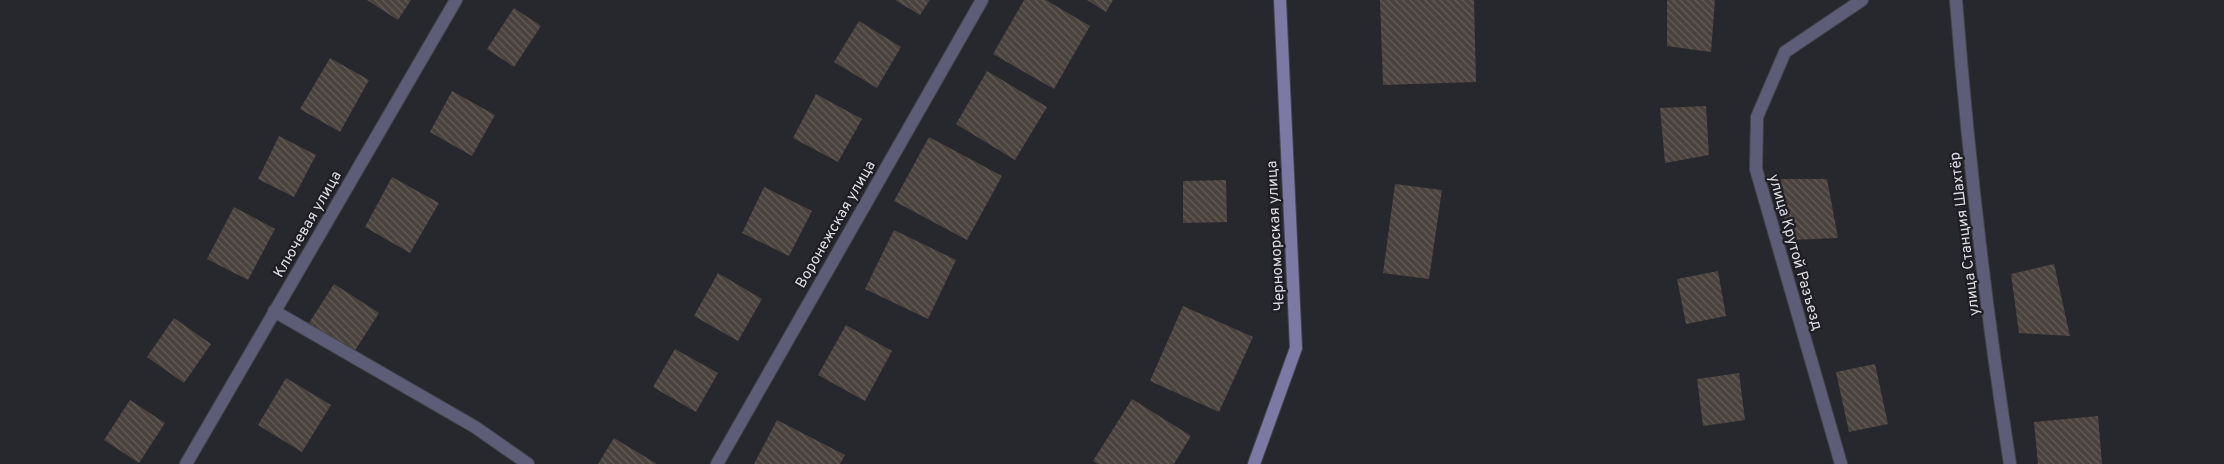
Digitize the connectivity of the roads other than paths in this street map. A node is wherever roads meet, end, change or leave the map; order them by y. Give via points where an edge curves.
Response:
1 (456, 0) edge
2 (982, 0) edge
3 (1280, 0) edge
4 (1862, 0) edge
5 (1956, 0) edge
6 (274, 311) junction
7 (186, 464) edge
8 (528, 464) edge
9 (717, 464) edge
10 (1254, 464) edge
11 (1841, 464) edge
12 (2010, 464) edge

1 - 6 street, Ключевая улица
2 - 9 street, Воронежская улица
3 - 10 main road, Черноморская улица via 1296,348
4 - 11 street, улица Крутой Разъезд via 1785,52 1757,117 1756,169
5 - 12 street, улица Станция Шахтёр via 1963,86
6 - 7 street, Ключевая улица
6 - 8 street via 475,427

